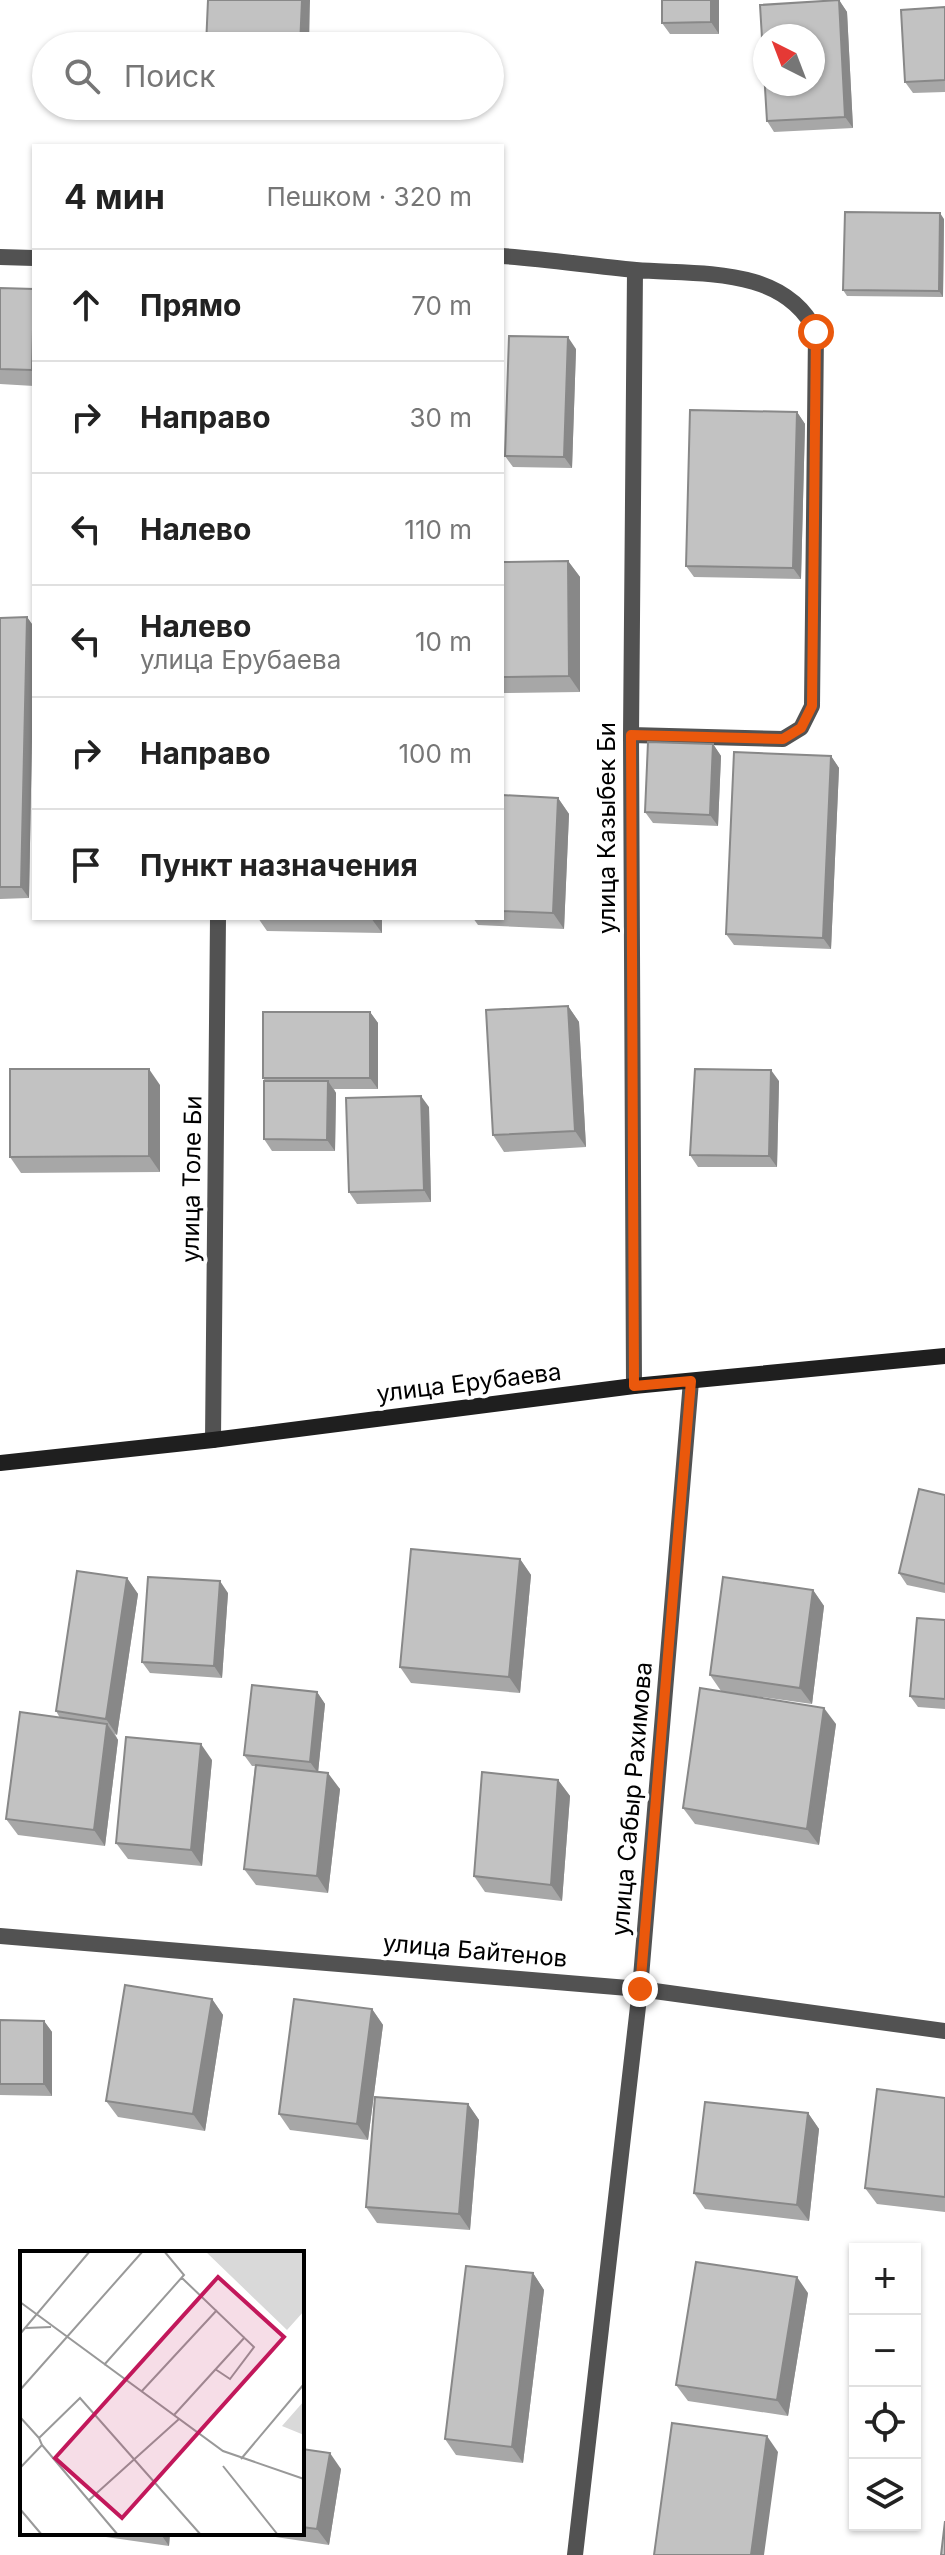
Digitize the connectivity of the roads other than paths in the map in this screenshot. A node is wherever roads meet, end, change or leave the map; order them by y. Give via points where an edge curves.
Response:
1 (504, 256) edge
2 (0, 257) edge
3 (32, 258) edge
4 (635, 270) junction
5 (631, 735) junction
6 (218, 920) edge
7 (945, 1356) edge
8 (691, 1381) junction
9 (634, 1386) junction
10 (213, 1440) junction
11 (0, 1463) edge
12 (0, 1936) edge
13 (640, 1989) junction
14 (945, 2031) edge
15 (575, 2555) edge

1 - 4 street
2 - 3 street
4 - 5 street, улица Казыбек Би
4 - 5 street via 725,275 765,285 810,320 816,332 812,706 801,728 783,739
5 - 9 street, улица Казыбек Би
6 - 10 street, улица Толе Би
7 - 8 street, улица Ерубаева
8 - 9 street, улица Ерубаева
8 - 13 street, улица Сабыр Рахимова
9 - 10 street, улица Ерубаева
10 - 11 street, улица Ерубаева
12 - 13 street, улица Байтенов
13 - 14 street, улица Байтенов
13 - 15 street, улица Сабыр Рахимова

